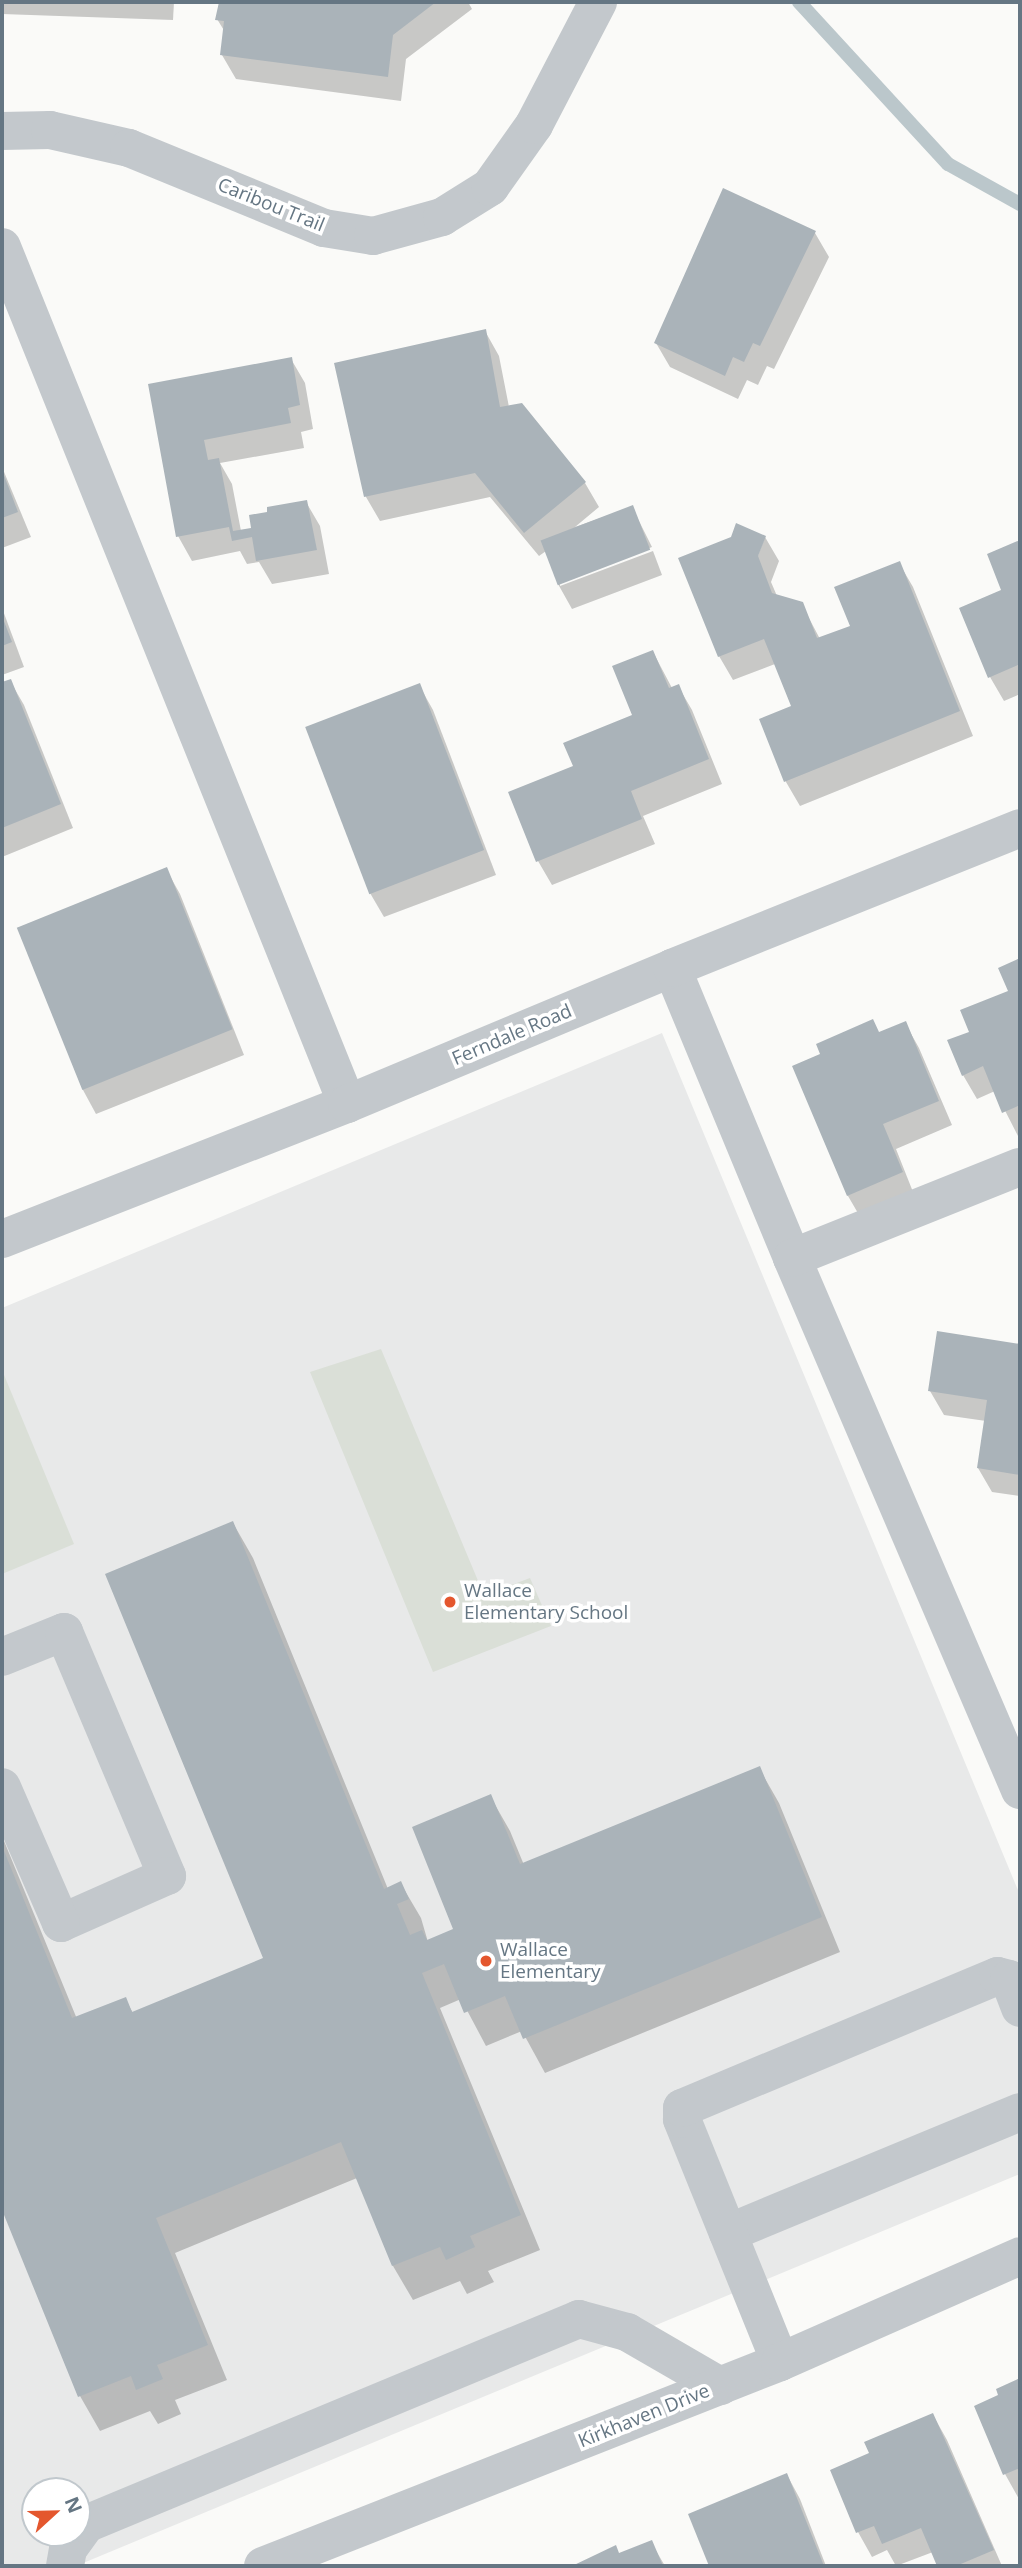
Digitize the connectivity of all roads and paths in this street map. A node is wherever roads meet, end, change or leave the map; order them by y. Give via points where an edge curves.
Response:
1 (598, 2) edge
2 (2, 131) edge
3 (2, 247) edge
4 (1020, 828) edge
5 (672, 968) junction
6 (347, 1104) junction
7 (1020, 1167) edge
8 (2, 1237) edge
9 (792, 1258) junction
10 (2, 1657) edge
11 (2, 1787) edge
12 (1020, 1790) edge
13 (1020, 2008) edge
14 (1020, 2112) edge
15 (728, 2233) junction
16 (1020, 2256) edge
17 (780, 2362) junction
18 (720, 2386) junction
19 (65, 2566) edge
20 (263, 2566) edge

1 - 2 street, Caribou Trail via 534,125 490,187 442,217 373,236 324,228 129,148 50,130
3 - 6 street
4 - 5 street, Ferndale Road
5 - 6 street, Ferndale Road
5 - 9 street
6 - 8 street, Ferndale Road
7 - 9 street
9 - 12 street
10 - 11 street via 64,1632 167,1876 61,1923
13 - 15 street via 1009,1979 998,1976 682,2108 682,2119
14 - 15 street
15 - 17 street
16 - 17 street, Kirkhaven Drive
17 - 18 street, Kirkhaven Drive
18 - 19 street via 627,2332 579,2319 86,2524 68,2549
18 - 20 street, Kirkhaven Drive

